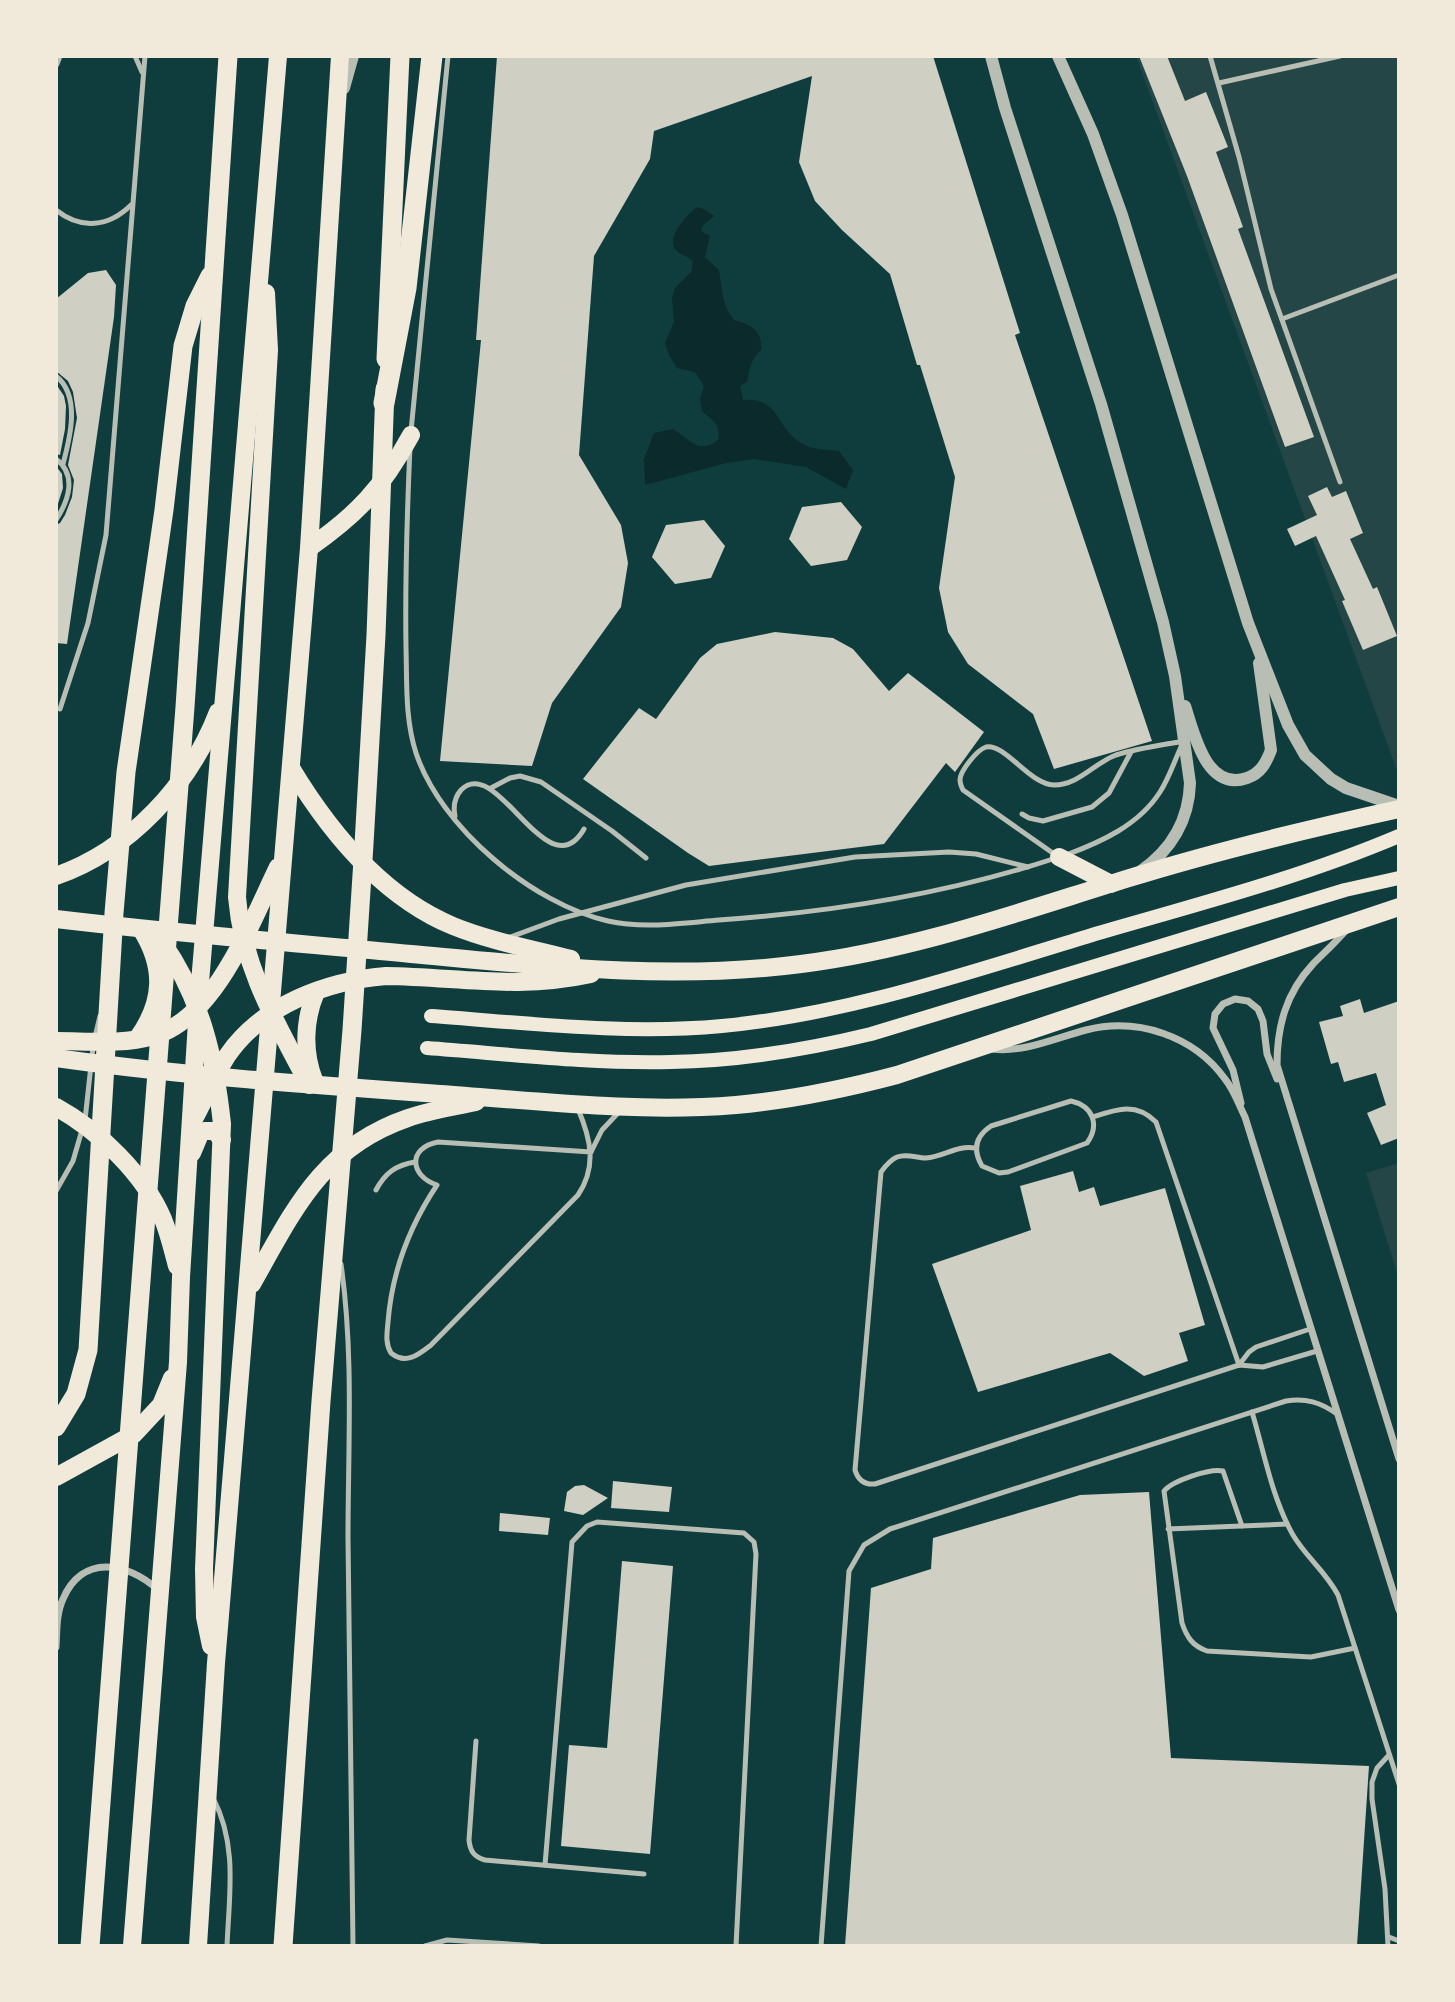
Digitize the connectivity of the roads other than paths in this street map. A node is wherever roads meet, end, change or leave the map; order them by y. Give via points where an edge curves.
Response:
1 (59, 56) edge
2 (135, 56) edge
3 (145, 56) edge
4 (228, 56) edge
5 (278, 56) edge
6 (340, 56) edge
7 (353, 56) edge
8 (400, 56) edge
9 (432, 56) edge
10 (448, 56) edge
11 (991, 56) edge
12 (1058, 56) edge
13 (1210, 56) edge
14 (1340, 56) edge
15 (56, 64) edge
16 (142, 74) junction
17 (1219, 83) junction
18 (338, 108) junction
19 (131, 205) junction
20 (56, 210) edge
21 (260, 266) junction
22 (214, 269) junction
23 (1399, 275) edge
24 (1282, 319) junction
25 (56, 376) edge
26 (384, 402) junction
27 (411, 435) junction
28 (56, 459) edge
29 (63, 464) junction
30 (1340, 482) dead end
31 (56, 520) edge
32 (309, 548) junction
33 (1258, 653) junction
34 (1175, 676) junction
35 (224, 696) junction
36 (60, 709) dead end
37 (1184, 741) junction
38 (1131, 752) junction
39 (291, 768) junction
40 (491, 789) junction
41 (1399, 807) edge
42 (1022, 814) dead end
43 (456, 819) junction
44 (584, 828) dead end
45 (1399, 836) edge
46 (238, 855) junction
47 (1059, 857) junction
48 (283, 858) junction
49 (646, 858) dead end
50 (1028, 867) junction
51 (56, 876) edge
52 (1131, 877) junction
53 (1399, 878) edge
54 (1111, 884) junction
55 (1399, 907) edge
56 (582, 913) junction
57 (56, 919) edge
58 (1350, 924) junction
59 (147, 930) junction
60 (205, 935) junction
61 (242, 939) junction
62 (497, 940) junction
63 (277, 941) junction
64 (612, 969) junction
65 (316, 992) junction
66 (109, 993) junction
67 (198, 1006) junction
68 (271, 1012) junction
69 (431, 1016) dead end
70 (137, 1039) junction
71 (56, 1041) edge
72 (981, 1047) junction
73 (427, 1048) dead end
74 (56, 1058) edge
75 (195, 1074) junction
76 (216, 1076) junction
77 (265, 1081) junction
78 (313, 1085) junction
79 (497, 1098) junction
80 (576, 1103) junction
81 (1288, 1105) junction
82 (626, 1106) junction
83 (56, 1107) edge
84 (1093, 1117) junction
85 (1245, 1118) junction
86 (191, 1126) junction
87 (222, 1140) junction
88 (975, 1148) junction
89 (591, 1152) junction
90 (188, 1161) junction
91 (415, 1163) junction
92 (376, 1190) dead end
93 (56, 1191) edge
94 (335, 1231) junction
95 (181, 1278) junction
96 (249, 1290) junction
97 (1310, 1329) junction
98 (1317, 1351) junction
99 (178, 1362) junction
100 (1239, 1365) junction
101 (1252, 1412) junction
102 (1337, 1414) junction
103 (56, 1427) edge
104 (1399, 1459) edge
105 (56, 1477) edge
106 (1287, 1524) junction
107 (1242, 1526) junction
108 (1168, 1529) junction
109 (160, 1591) junction
110 (1399, 1610) edge
111 (56, 1647) edge
112 (1355, 1648) junction
113 (216, 1663) junction
114 (476, 1741) dead end
115 (1390, 1755) junction
116 (1399, 1784) edge
117 (209, 1790) junction
118 (545, 1865) junction
119 (644, 1874) dead end
120 (1389, 1937) junction
121 (1399, 1941) edge
122 (90, 1946) edge
123 (132, 1946) edge
124 (198, 1946) edge
125 (226, 1946) edge
126 (284, 1946) edge
127 (353, 1946) edge
128 (425, 1946) edge
129 (539, 1946) edge
130 (736, 1946) edge
131 (821, 1946) edge
132 (1388, 1946) edge

1 - 15 street
2 - 16 lane
3 - 16 lane
4 - 22 highway
5 - 21 main road
6 - 18 main road
7 - 18 street
8 - 26 highway
9 - 26 highway via 409,261
10 - 27 lane
11 - 34 street via 1101,404
12 - 33 street via 1122,215
13 - 17 lane
14 - 17 lane
16 - 19 lane
17 - 24 lane
18 - 32 main road
19 - 20 lane via 108,222 93,225 78,223
19 - 36 lane via 106,534 88,623
21 - 35 main road
21 - 46 main road via 269,350
22 - 66 highway via 188,326 180,367 126,772
22 - 122 highway
23 - 24 lane
24 - 30 lane
25 - 29 lane via 66,387 71,407
26 - 94 highway via 364,844
27 - 32 main road via 369,500
27 - 43 lane via 405,574 410,727 428,779
28 - 29 lane
29 - 31 lane via 69,486
32 - 39 main road
33 - 34 street via 1271,750 1257,773 1244,779 1216,774 1208,764
33 - 41 street via 1305,755 1346,788
34 - 37 street
35 - 51 main road via 193,763 171,793 122,841
35 - 60 main road
37 - 38 lane
37 - 47 lane via 1160,792 1136,818 1101,840
37 - 52 street via 1190,783 1185,817 1163,852
38 - 42 lane via 1109,793 1092,807 1043,821
38 - 47 lane via 1107,759 1065,784 1037,781 990,747 980,750 964,771 960,780 967,794
39 - 48 main road
39 - 62 main road via 314,806 376,874 428,914
40 - 43 lane via 478,784 464,787 455,800
40 - 44 lane via 548,841 569,843
40 - 49 lane via 509,778 541,782
41 - 52 main road
43 - 56 lane via 510,873
45 - 69 main road via 1270,882 910,990 816,1013 720,1026 623,1029
46 - 48 main road via 245,876 259,881
46 - 61 main road
47 - 50 lane
47 - 54 main road
48 - 61 main road
48 - 63 main road
50 - 56 lane via 935,891 796,914 643,924 611,922
50 - 56 lane via 963,853 889,853 709,880
52 - 54 main road
53 - 73 main road via 1345,890 822,1046 670,1062
54 - 64 main road via 945,934 849,957 717,973
55 - 58 main road
56 - 62 lane
57 - 59 main road
58 - 72 main road
58 - 81 street via 1300,979 1281,1019 1277,1065
59 - 60 main road
59 - 67 main road via 178,967
59 - 70 main road via 159,985 152,1014
60 - 61 main road
60 - 67 main road
61 - 63 main road
61 - 67 main road via 216,986
61 - 68 main road
62 - 64 main road
63 - 64 main road
63 - 68 main road
64 - 65 main road via 523,984 386,976 342,982
65 - 68 main road
65 - 78 main road via 306,1045
66 - 93 lane via 96,1033 80,1141
66 - 103 highway via 88,1350 76,1394
67 - 70 main road via 164,1033
67 - 75 main road
67 - 76 main road
68 - 76 main road via 238,1041
68 - 77 main road
68 - 78 main road
70 - 71 main road
72 - 82 main road via 897,1075 817,1094 735,1105
72 - 85 street via 1022,1049 1115,1026 1166,1033 1210,1061 1227,1080
74 - 75 main road
75 - 76 main road
75 - 86 main road
76 - 77 main road
76 - 86 main road
76 - 87 main road
77 - 78 main road
77 - 96 main road
78 - 79 main road
79 - 80 main road
79 - 96 main road via 409,1118 347,1151 298,1202
80 - 82 main road
80 - 89 lane
81 - 85 street via 1267,1054 1264,1021 1248,1001 1235,999 1215,1014 1213,1028 1233,1070
81 - 104 street
82 - 89 lane via 602,1130
83 - 95 main road via 110,1147 148,1193 163,1219
84 - 88 lane via 1080,1103 1062,1102 991,1126
84 - 88 lane via 1087,1143 1008,1172 982,1166
84 - 100 lane via 1129,1108 1156,1122
85 - 97 street
86 - 90 main road
87 - 90 main road via 215,1131 204,1131
87 - 113 main road via 204,1569 205,1616
88 - 100 lane via 956,1148 926,1158 895,1157 881,1172 855,1470 861,1481 875,1484
89 - 91 lane via 438,1142 419,1151
89 - 91 lane via 589,1175 578,1195 431,1345 403,1360 391,1353 387,1339 396,1268 437,1185 425,1181
90 - 95 main road
91 - 92 lane via 391,1170
94 - 126 highway
94 - 127 lane via 350,1363
95 - 99 main road
96 - 113 main road
97 - 98 street
97 - 100 lane via 1256,1347
98 - 100 lane via 1263,1367
98 - 102 street
99 - 105 main road via 161,1405 141,1427
99 - 109 main road
101 - 102 lane via 1306,1400
101 - 106 lane
101 - 131 lane via 890,1529 864,1545 849,1571
102 - 110 street
106 - 107 lane
106 - 112 lane via 1331,1582
107 - 108 lane
107 - 108 lane via 1227,1477 1217,1470 1167,1488
108 - 112 lane via 1182,1623 1196,1647 1311,1657
109 - 111 street via 132,1570 104,1567 90,1571 78,1578 61,1602
109 - 123 main road
112 - 115 lane
113 - 117 main road
114 - 118 lane via 471,1851 480,1858
115 - 116 lane
115 - 120 lane via 1377,1768 1372,1782
117 - 124 main road
117 - 125 lane via 230,1852
118 - 119 lane
118 - 130 lane via 572,1542 586,1526 597,1522 744,1533 754,1542 756,1554
120 - 121 lane
120 - 132 lane
128 - 129 lane via 447,1940

